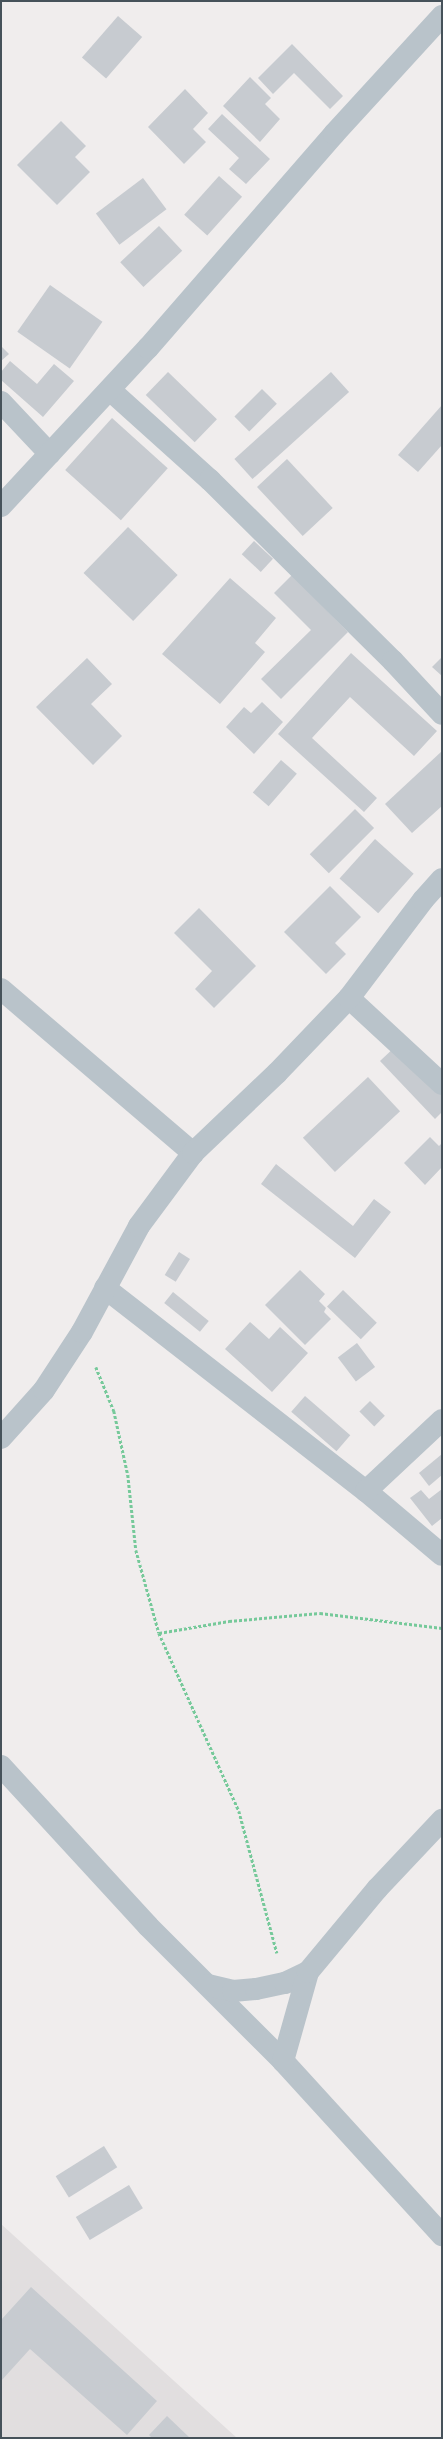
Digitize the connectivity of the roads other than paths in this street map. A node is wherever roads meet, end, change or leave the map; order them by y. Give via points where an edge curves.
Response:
1 (442, 16) edge
2 (110, 390) junction
3 (1, 402) edge
4 (50, 454) junction
5 (1, 506) edge
6 (442, 714) edge
7 (442, 879) edge
8 (1, 989) edge
9 (349, 998) junction
10 (442, 1084) edge
11 (193, 1153) junction
12 (105, 1288) junction
13 (442, 1420) edge
14 (1, 1438) edge
15 (366, 1491) junction
16 (442, 1555) edge
17 (1, 1766) edge
18 (440, 1825) edge
19 (308, 1972) junction
20 (208, 1985) junction
21 (283, 2061) junction
22 (442, 2235) edge

1 - 2 street via 334,134
2 - 4 street
2 - 6 street via 210,480 393,661
3 - 4 street
4 - 5 street
7 - 9 street via 422,900
8 - 11 street
9 - 10 street
9 - 11 street via 277,1073
11 - 12 street via 139,1226
12 - 14 street via 82,1332 44,1390
12 - 15 street
13 - 15 street
15 - 16 street
17 - 20 street via 148,1926
18 - 19 street via 377,1889
19 - 20 street via 285,1983 233,1991
19 - 21 street
20 - 21 street
21 - 22 street

